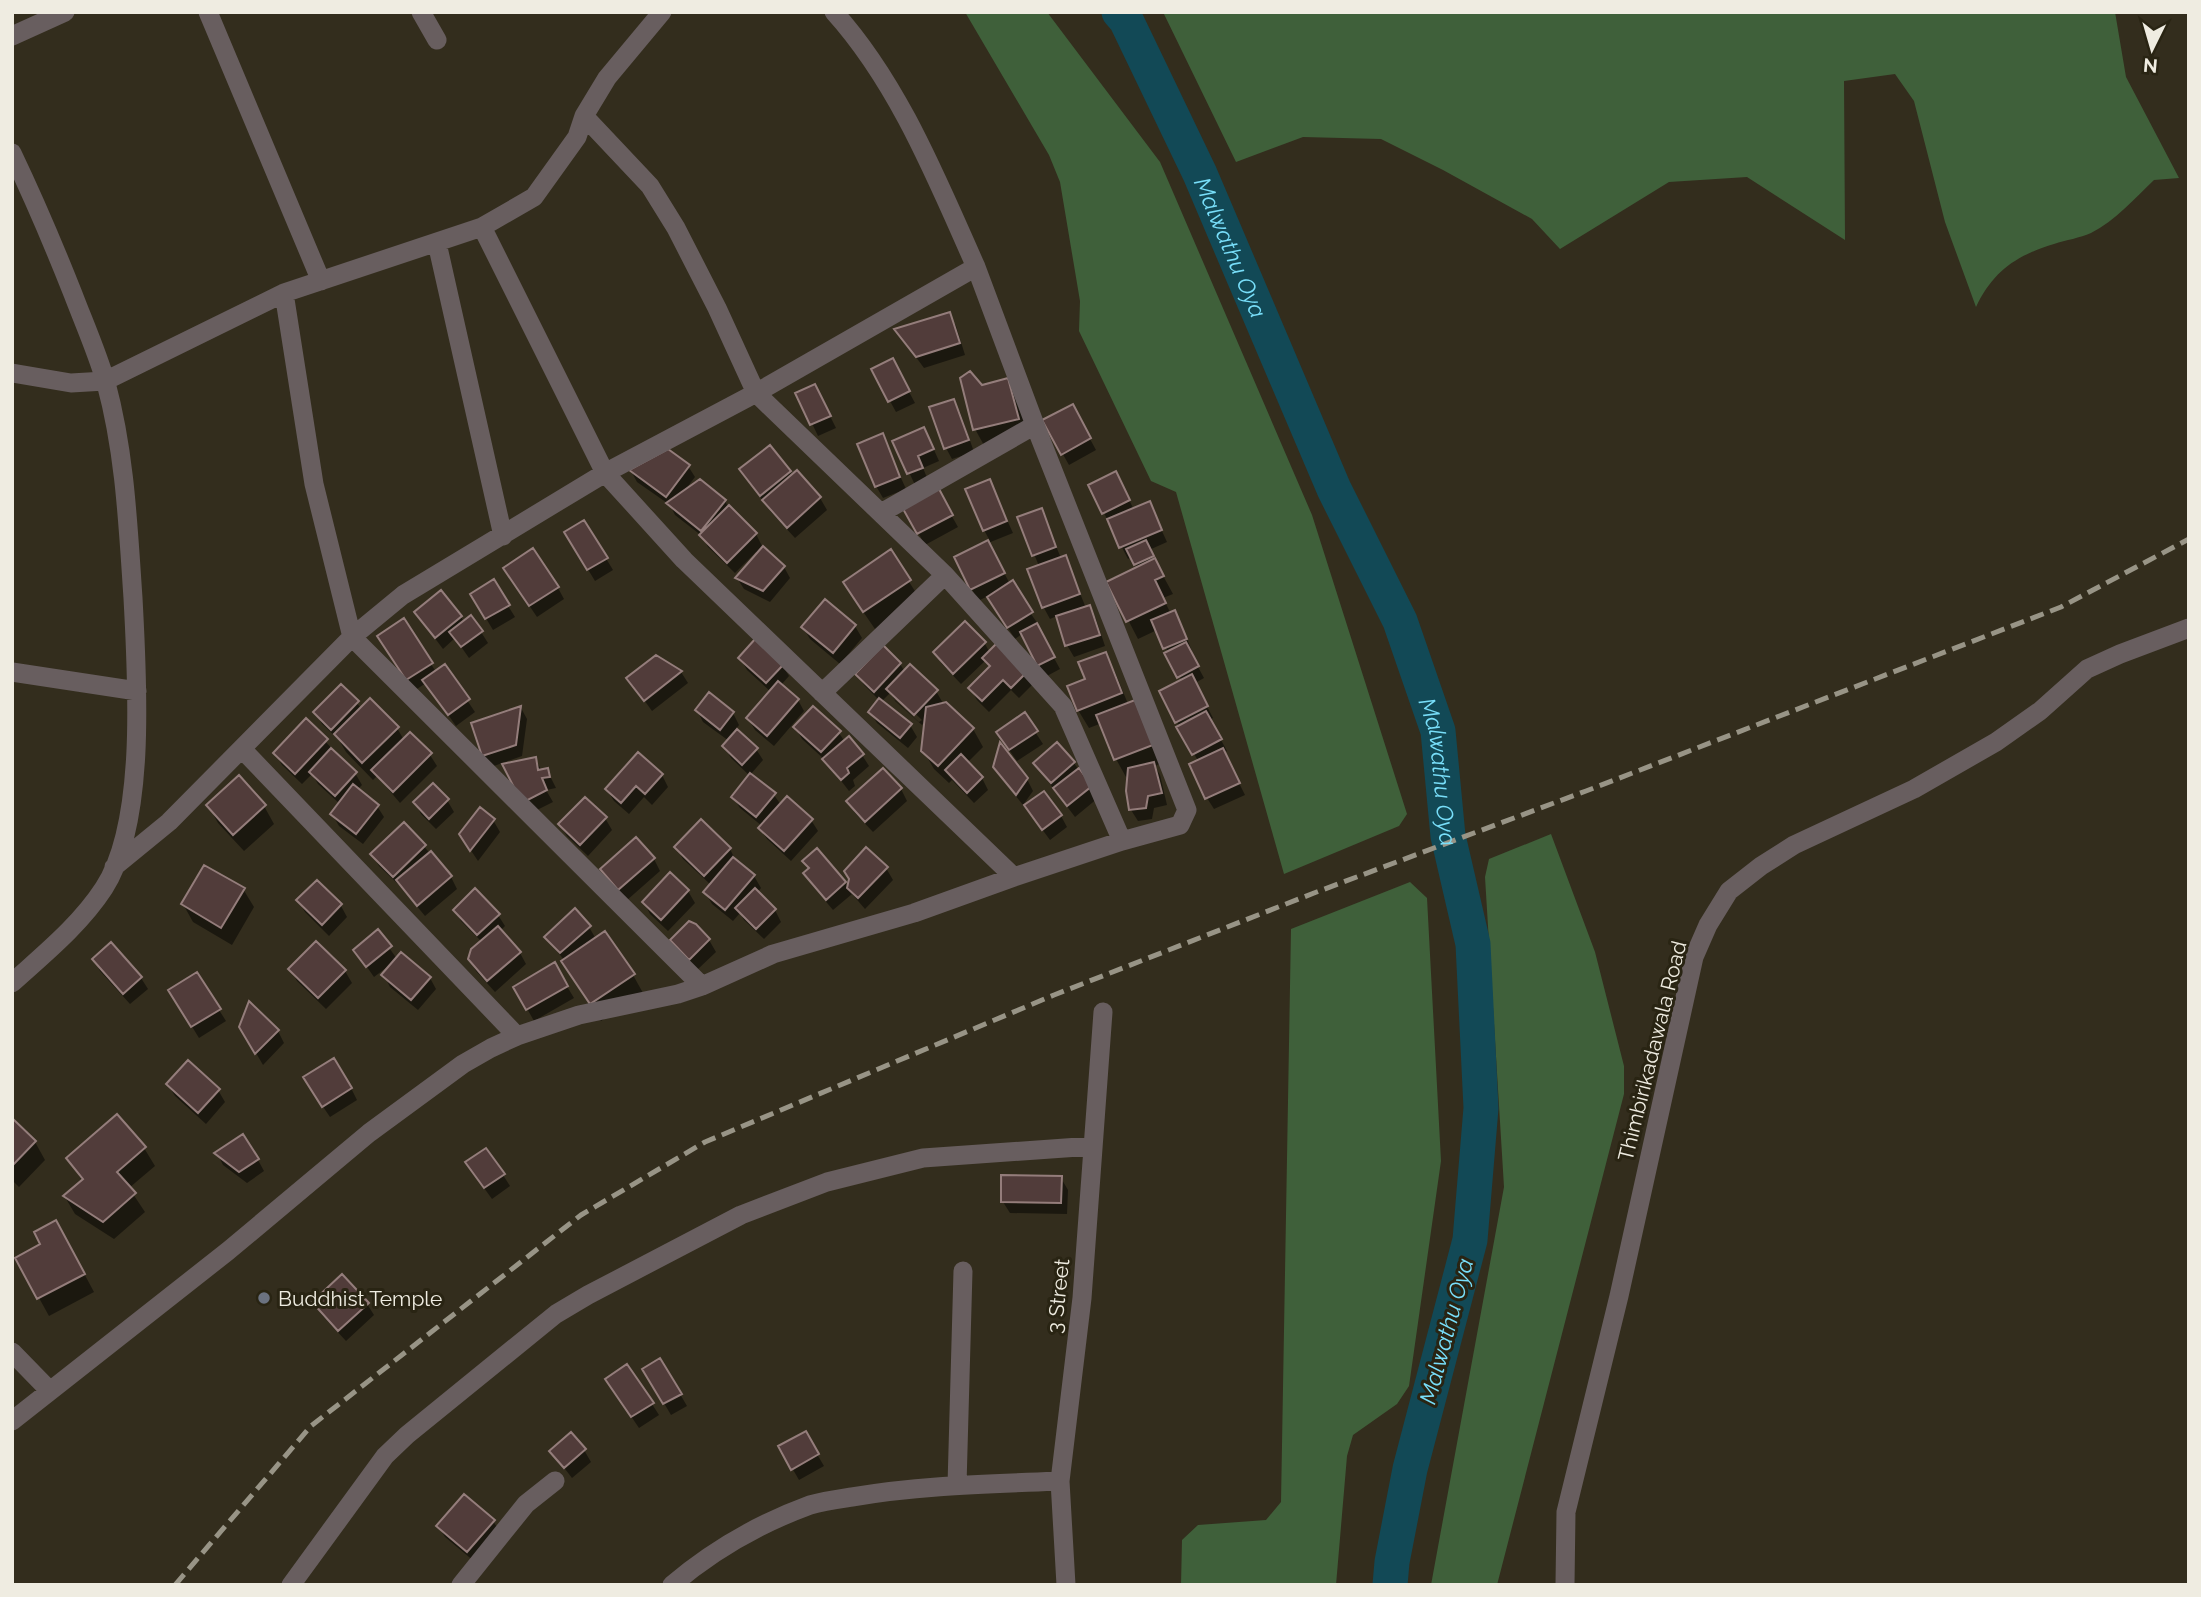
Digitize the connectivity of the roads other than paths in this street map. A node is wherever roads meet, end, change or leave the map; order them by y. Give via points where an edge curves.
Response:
1 (65, 12) edge
2 (208, 12) edge
3 (421, 12) edge
4 (662, 12) edge
5 (834, 12) edge
6 (12, 36) edge
7 (437, 40) dead end
8 (584, 116) junction
9 (12, 153) edge
10 (482, 227) junction
11 (437, 243) junction
12 (976, 267) junction
13 (321, 281) junction
14 (285, 293) junction
15 (12, 373) edge
16 (105, 381) junction
17 (756, 393) junction
18 (1035, 425) junction
19 (605, 473) junction
20 (881, 513) junction
21 (503, 536) junction
22 (945, 575) junction
23 (2189, 628) edge
24 (352, 637) junction
25 (12, 672) edge
26 (136, 691) junction
27 (822, 693) junction
28 (242, 749) junction
29 (1122, 841) junction
30 (114, 866) junction
31 (1014, 877) junction
32 (12, 983) edge
33 (702, 986) junction
34 (1103, 1012) dead end
35 (517, 1036) junction
36 (1093, 1146) junction
37 (963, 1271) dead end
38 (12, 1352) edge
39 (50, 1391) junction
40 (12, 1421) edge
41 (555, 1481) dead end
42 (1060, 1481) junction
43 (957, 1485) junction
44 (291, 1585) edge
45 (461, 1585) edge
46 (672, 1585) edge
47 (1066, 1585) edge
48 (1565, 1585) edge

1 - 6 street
2 - 13 street
3 - 7 street
4 - 8 street via 607,78
5 - 12 street via 913,127
8 - 10 street via 577,136 534,197
8 - 17 street via 650,186 718,308
9 - 16 street via 39,209
10 - 11 street
10 - 19 street
11 - 13 street
11 - 21 street
12 - 17 street
12 - 18 street
13 - 14 street
14 - 16 street
14 - 24 street via 314,484
15 - 16 street via 71,383
16 - 26 street via 125,494
17 - 19 street
17 - 20 street
18 - 20 street
18 - 29 street via 1187,810 1180,825
19 - 21 street
19 - 27 street via 684,561
20 - 22 street
21 - 24 street via 402,595
22 - 27 street
22 - 29 street via 1063,706
23 - 48 street, Thimbirikadawala Road via 2087,669 1996,742 1914,789 1794,845 1729,891 1694,957 1566,1512
24 - 28 street
24 - 33 street
25 - 26 street
26 - 30 street via 128,817
27 - 31 street
28 - 30 street via 169,822
28 - 35 street
29 - 31 street
30 - 32 street via 104,888 62,938
31 - 33 street via 914,913 773,954
33 - 35 street via 579,1015
34 - 36 street, 3 Street
35 - 39 street via 463,1064 369,1133
36 - 42 street, 3 Street via 1082,1298
36 - 44 street via 923,1158 827,1182 741,1215 587,1295 556,1314 385,1456
37 - 43 street
38 - 39 street
39 - 40 street
41 - 45 street via 526,1504
42 - 43 street
42 - 47 street, 3 Street
43 - 46 street via 813,1504 764,1524 695,1565

